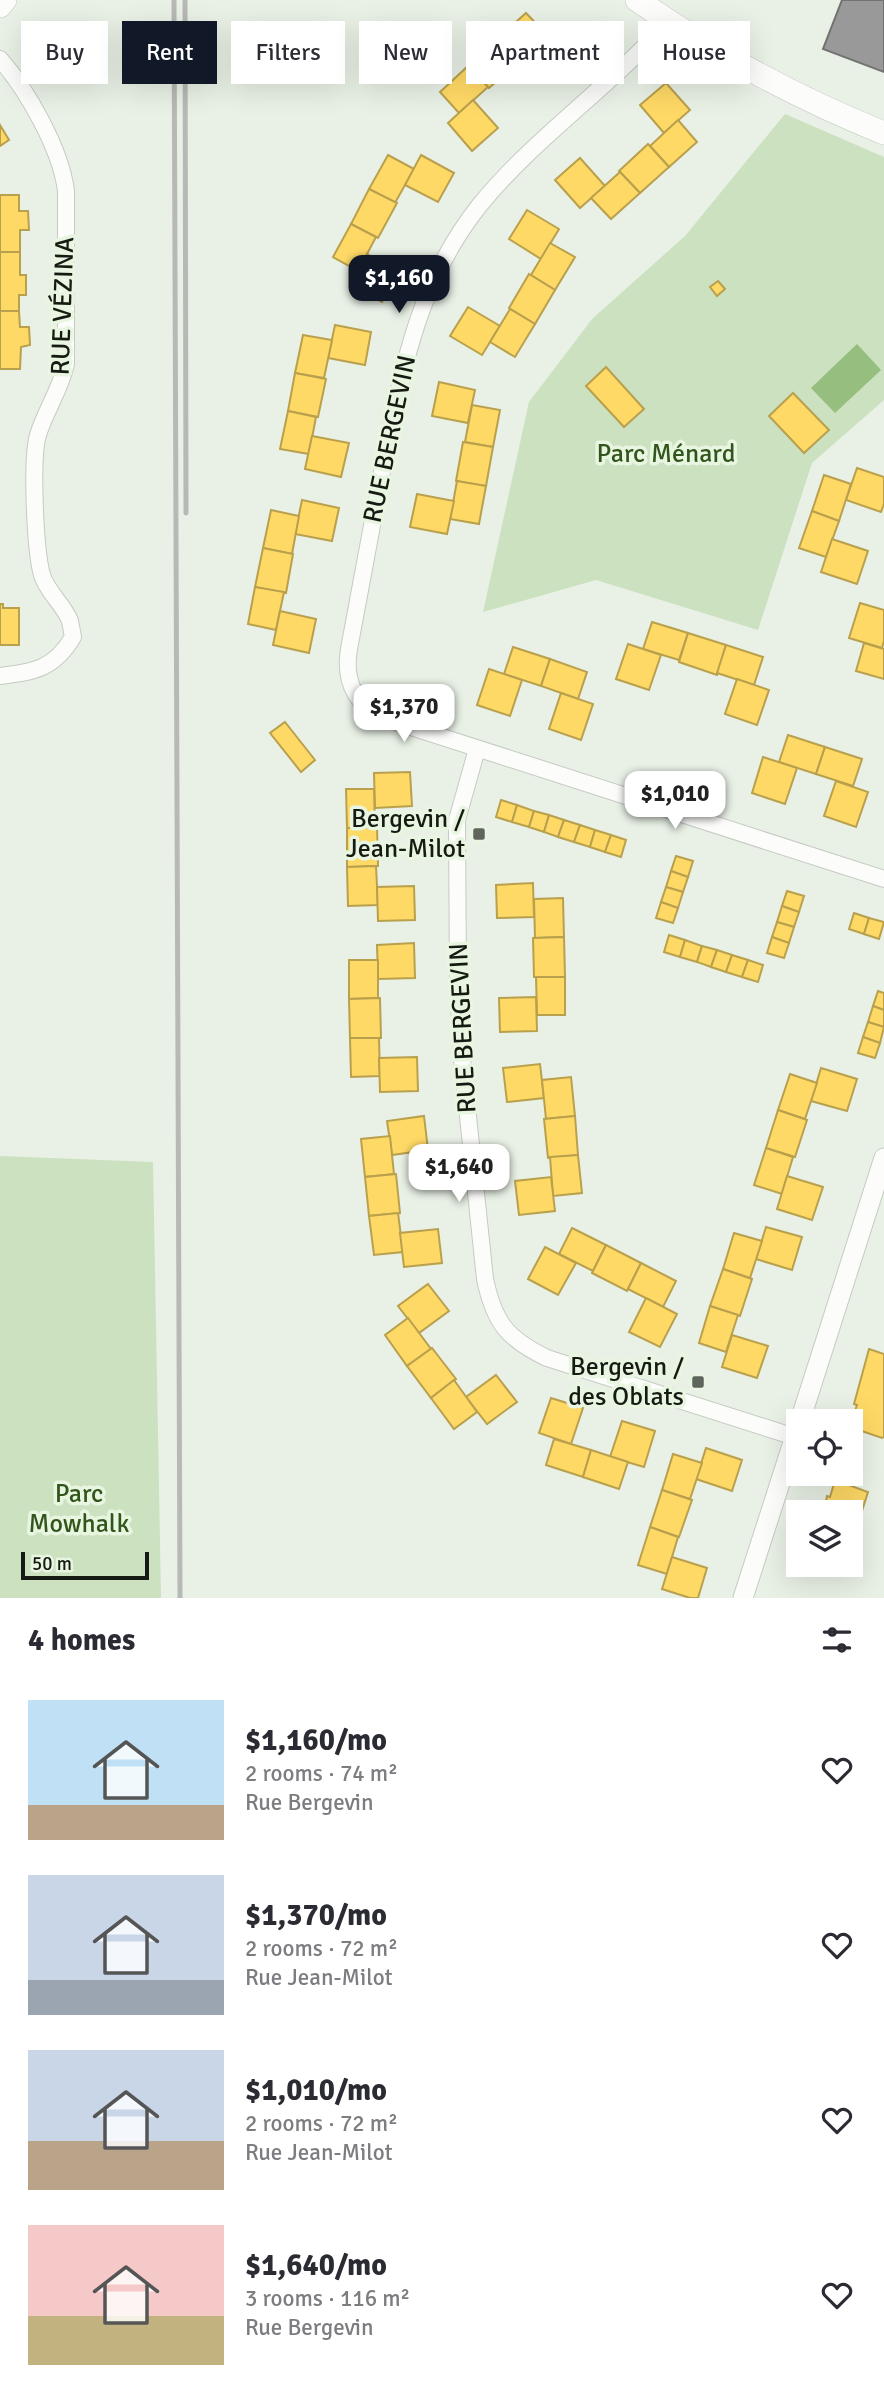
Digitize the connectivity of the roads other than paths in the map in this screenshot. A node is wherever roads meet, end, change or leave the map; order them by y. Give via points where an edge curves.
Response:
1 (5, 0) edge
2 (637, 0) edge
3 (0, 6) edge
4 (668, 20) junction
5 (0, 59) edge
6 (884, 133) edge
7 (0, 676) edge
8 (477, 748) junction
9 (884, 879) edge
10 (884, 1158) edge
11 (804, 1409) edge
12 (786, 1425) edge
13 (786, 1465) edge
14 (743, 1598) edge

1 - 3 main road
2 - 4 main road
4 - 6 main road via 770,81
4 - 8 street, RUE BERGEVIN via 650,43 522,158 478,207 423,303 403,369 349,649 348,676 357,698 380,717
5 - 7 street, RUE VÉZINA via 58,154 65,183 66,365 37,437 36,526 43,578 69,620 73,637 63,654 45,667
8 - 9 street
8 - 12 street, RUE BERGEVIN via 457,821 459,1011 485,1279 494,1314 509,1335 547,1358
10 - 11 street
13 - 14 street

